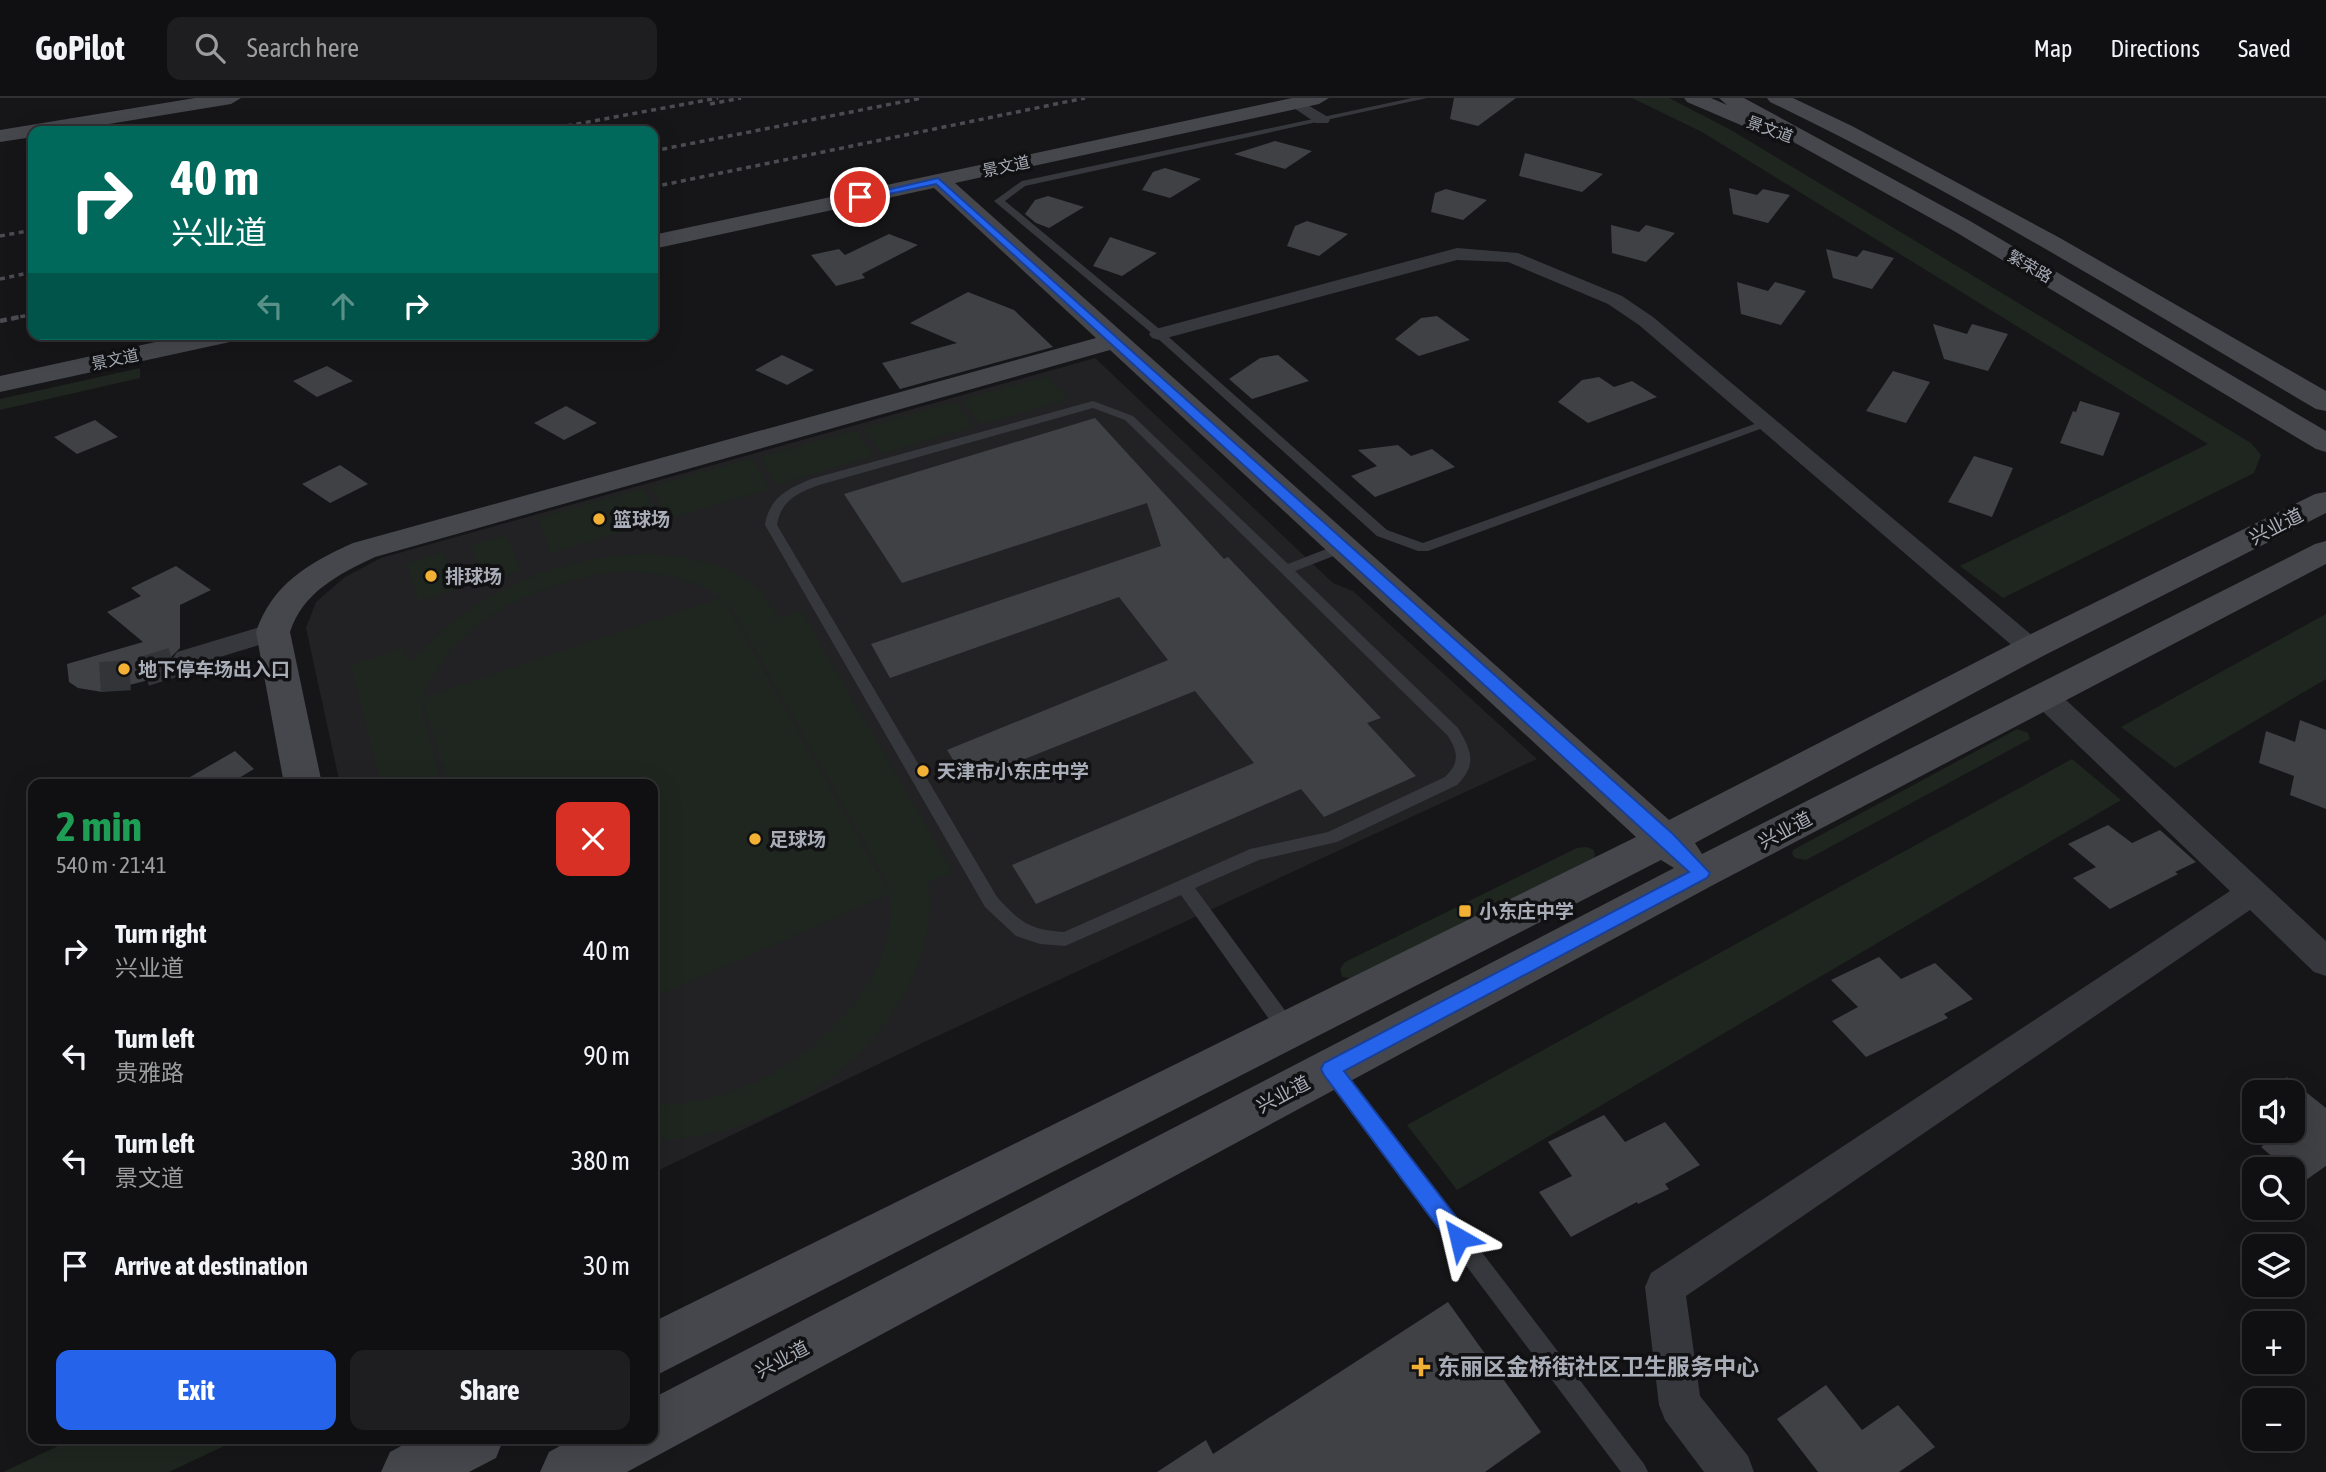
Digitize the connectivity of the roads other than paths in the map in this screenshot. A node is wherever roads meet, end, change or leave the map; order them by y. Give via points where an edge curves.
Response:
1 (179, 98) edge
2 (231, 98) edge
3 (1423, 98) edge
4 (1694, 98) edge
5 (1729, 98) edge
6 (1777, 98) edge
7 (1805, 98) edge
8 (1320, 109) edge
9 (61, 126) edge
10 (0, 127) edge
11 (1845, 130) junction
12 (28, 131) edge
13 (0, 136) edge
14 (1809, 142) junction
15 (938, 180) junction
16 (658, 241) edge
17 (1159, 334) junction
18 (202, 340) edge
19 (1114, 341) junction
20 (0, 384) edge
21 (2326, 403) edge
22 (2287, 420) junction
23 (1767, 422) junction
24 (2326, 443) edge
25 (2316, 506) edge
26 (1344, 547) junction
27 (2326, 551) edge
28 (1285, 569) junction
29 (273, 632) junction
30 (2031, 648) junction
31 (187, 658) tunnel mouth
32 (2043, 695) junction
33 (302, 779) edge
34 (1667, 839) junction
35 (1701, 873) junction
36 (1185, 887) junction
37 (2250, 893) junction
38 (2326, 962) edge
39 (1288, 1030) junction
40 (1330, 1069) junction
41 (658, 1347) edge
42 (658, 1425) edge
43 (621, 1444) edge
44 (569, 1472) edge
45 (1636, 1472) edge
46 (1731, 1472) edge

1 - 10 main road
2 - 9 main road
3 - 8 lane
4 - 14 main road, 景文道
5 - 14 main road, 繁荣路
6 - 11 main road, 繁荣路
7 - 11 main road
8 - 15 main road, 景文道 via 1296,103
8 - 17 lane via 1022,184 999,201
11 - 21 main road, 繁荣路 via 2052,243
12 - 13 main road
14 - 22 main road, 繁荣路 via 1962,226
15 - 16 main road, 景文道
15 - 19 main road
17 - 23 street via 1457,254 1511,257 1615,299
17 - 23 lane via 1382,533 1423,548
18 - 20 main road, 景文道
19 - 26 main road
19 - 29 main road via 365,550 308,581 279,611
22 - 24 main road, 繁荣路
22 - 25 main road via 2309,443 2320,465
23 - 30 street
25 - 30 main road, 兴业道
26 - 28 lane
26 - 34 main road
27 - 32 main road, 兴业道
28 - 36 lane via 1453,732 1466,757 1463,771 1331,838 1256,854
28 - 36 lane via 1129,418 1093,404 816,482 778,500 772,512 771,525 991,902 1016,929 1037,939 1065,939
29 - 31 street
29 - 33 main road
30 - 34 main road, 兴业道
32 - 35 main road, 兴业道
32 - 37 street
34 - 35 main road
34 - 39 main road, 兴业道
35 - 40 main road, 兴业道
36 - 39 lane
37 - 38 street
37 - 46 street via 1665,1287 1680,1405
39 - 41 main road, 兴业道
40 - 42 main road, 兴业道
40 - 45 lane
43 - 44 main road

